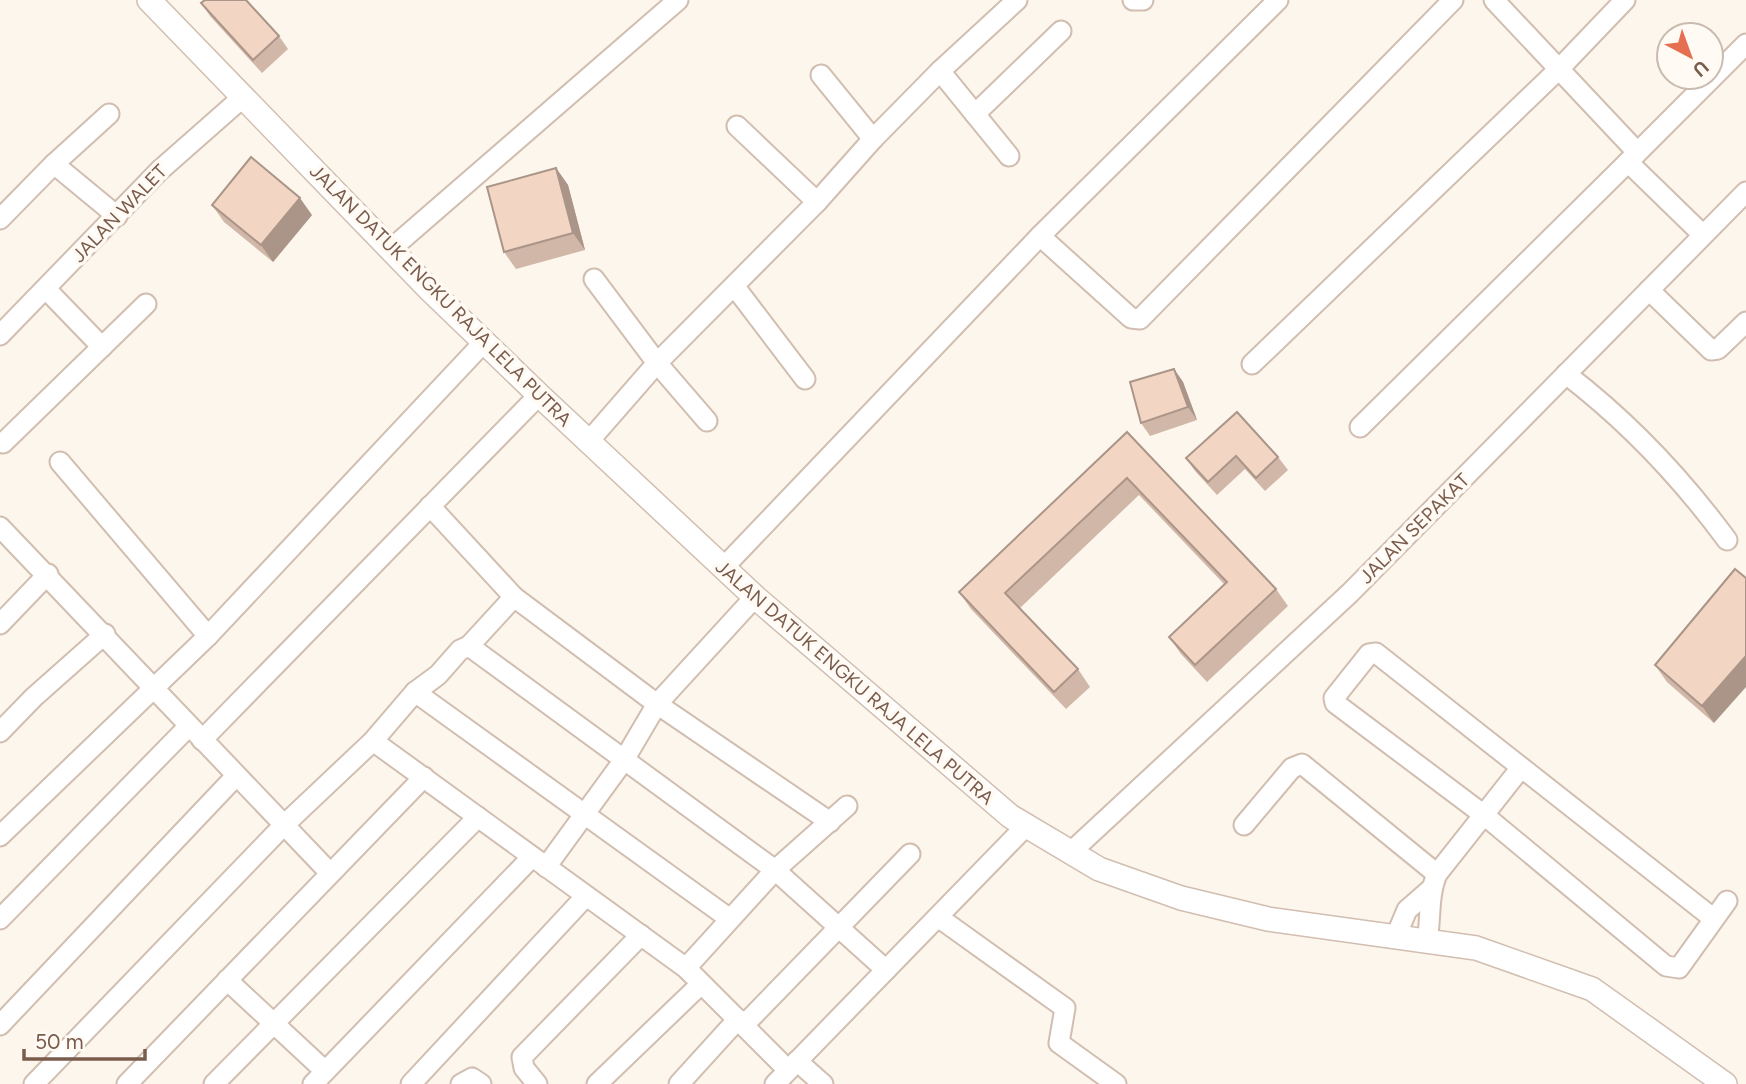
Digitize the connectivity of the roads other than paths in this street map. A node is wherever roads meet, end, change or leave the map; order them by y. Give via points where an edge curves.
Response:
1 (149, 0) edge
2 (678, 0) edge
3 (1017, 0) edge
4 (1133, 0) edge
5 (1143, 0) edge
6 (1278, 0) edge
7 (1453, 0) edge
8 (1494, 0) edge
9 (1625, 0) edge
10 (1061, 31) dead end
11 (1746, 44) edge
12 (1559, 69) junction
13 (940, 71) junction
14 (821, 75) dead end
15 (243, 97) junction
16 (109, 114) dead end
17 (975, 114) junction
18 (737, 126) dead end
19 (873, 139) junction
20 (1009, 156) dead end
21 (1633, 157) junction
22 (54, 164) junction
23 (1746, 192) edge
24 (817, 202) junction
25 (117, 216) junction
26 (0, 219) edge
27 (1703, 235) junction
28 (1040, 236) junction
29 (391, 249) junction
30 (594, 279) dead end
31 (735, 287) junction
32 (46, 289) junction
33 (1649, 290) junction
34 (146, 304) dead end
35 (1746, 322) edge
36 (0, 335) edge
37 (485, 341) junction
38 (102, 346) junction
39 (657, 363) junction
40 (1252, 363) dead end
41 (1566, 374) junction
42 (805, 379) dead end
43 (539, 395) junction
44 (707, 421) dead end
45 (1360, 427) dead end
46 (589, 440) junction
47 (3, 443) dead end
48 (60, 462) dead end
49 (430, 506) junction
50 (0, 527) edge
51 (1727, 540) dead end
52 (723, 568) junction
53 (47, 574) junction
54 (514, 597) junction
55 (755, 597) junction
56 (0, 624) edge
57 (105, 634) junction
58 (208, 636) junction
59 (469, 646) junction
60 (153, 685) junction
61 (415, 692) junction
62 (657, 704) junction
63 (0, 732) edge
64 (195, 733) junction
65 (373, 741) junction
66 (624, 760) junction
67 (1520, 769) junction
68 (236, 776) junction
69 (424, 777) junction
70 (847, 806) dead end
71 (583, 815) junction
72 (1484, 815) junction
73 (478, 817) junction
74 (830, 821) junction
75 (1244, 825) dead end
76 (283, 826) junction
77 (1027, 826) junction
78 (0, 836) edge
79 (1071, 852) junction
80 (910, 854) dead end
81 (539, 862) junction
82 (775, 870) junction
83 (330, 873) junction
84 (1434, 881) junction
85 (586, 896) junction
86 (1727, 901) dead end
87 (938, 917) junction
88 (0, 919) edge
89 (730, 919) junction
90 (1714, 919) junction
91 (839, 928) junction
92 (641, 935) junction
93 (1396, 936) junction
94 (1427, 942) junction
95 (686, 968) junction
96 (886, 970) junction
97 (227, 979) junction
98 (701, 984) junction
99 (741, 1022) junction
100 (273, 1023) junction
101 (0, 1025) edge
102 (787, 1072) edge
103 (319, 1077) edge
104 (34, 1084) edge
105 (127, 1084) edge
106 (214, 1084) edge
107 (411, 1084) edge
108 (537, 1084) edge
109 (597, 1084) edge
110 (679, 1084) edge
111 (823, 1084) edge
112 (1116, 1084) edge
113 (1725, 1084) edge

1 - 15 street, JALAN DATUK ENGKU RAJA LELA PUTRA
2 - 29 street
3 - 13 street
4 - 5 street
6 - 28 street
7 - 28 street via 1140,318 1131,318
8 - 12 street
9 - 12 street
10 - 17 street
11 - 21 street
12 - 21 street
12 - 40 street
13 - 17 street
13 - 19 street
14 - 19 street
15 - 25 street, JALAN WALET via 159,171
15 - 29 street, JALAN DATUK ENGKU RAJA LELA PUTRA
16 - 22 street
17 - 20 street
18 - 24 street
19 - 24 street
21 - 27 street
21 - 45 street
22 - 25 street
22 - 26 street
23 - 27 street, JALAN SEPAKAT
24 - 31 street
25 - 32 street, JALAN WALET
27 - 33 street, JALAN SEPAKAT
28 - 52 street
29 - 37 street, JALAN DATUK ENGKU RAJA LELA PUTRA
30 - 39 street
31 - 39 street
31 - 42 street
32 - 36 street, JALAN WALET
32 - 38 street
33 - 35 street via 1711,350 1718,349
33 - 41 street, JALAN SEPAKAT
34 - 38 street
37 - 43 street, JALAN DATUK ENGKU RAJA LELA PUTRA
37 - 58 street
38 - 47 street
39 - 44 street
39 - 46 street
41 - 51 street via 1601,401
41 - 79 street, JALAN SEPAKAT via 1350,593
43 - 46 street, JALAN DATUK ENGKU RAJA LELA PUTRA
43 - 49 street
46 - 52 street, JALAN DATUK ENGKU RAJA LELA PUTRA
48 - 58 street
49 - 54 street
49 - 64 street
50 - 53 street
52 - 55 street, JALAN DATUK ENGKU RAJA LELA PUTRA
53 - 56 street
53 - 57 street
54 - 59 street
54 - 62 street
55 - 62 street
55 - 77 street, JALAN DATUK ENGKU RAJA LELA PUTRA
57 - 60 street
57 - 63 street
58 - 60 street
59 - 61 street
59 - 66 street
60 - 64 street
60 - 78 street
61 - 65 street
61 - 71 street
62 - 66 street
62 - 74 street
64 - 68 street
64 - 88 street
65 - 69 street
65 - 76 street
66 - 71 street
66 - 82 street
67 - 72 street
67 - 72 street via 1376,653 1369,654 1334,698
67 - 90 street
68 - 76 street
68 - 101 street
69 - 73 street
69 - 83 street
70 - 74 street
71 - 81 street
71 - 89 street
72 - 84 street
72 - 90 street via 1666,966 1679,968
73 - 81 street
73 - 100 street
74 - 82 street
75 - 84 street via 1292,768 1302,764
76 - 83 street
76 - 104 street
77 - 79 street, JALAN DATUK ENGKU RAJA LELA PUTRA
77 - 87 street
79 - 93 street, JALAN DATUK ENGKU RAJA LELA PUTRA via 1099,869 1181,898 1268,919
80 - 91 street
81 - 85 street
81 - 103 street
82 - 89 street
82 - 91 street
83 - 97 street
84 - 93 street via 1407,910
84 - 94 street
85 - 92 street
85 - 107 street
86 - 90 street
87 - 96 street
87 - 112 street via 1065,1008 1059,1043
89 - 95 street
91 - 96 street
91 - 99 street
92 - 95 street
92 - 108 street via 522,1057 524,1068
93 - 94 street, JALAN DATUK ENGKU RAJA LELA PUTRA
94 - 113 street, JALAN DATUK ENGKU RAJA LELA PUTRA via 1476,948 1592,989
95 - 98 street
96 - 102 street
97 - 100 street
97 - 105 street
98 - 99 street
98 - 109 street
99 - 102 street
99 - 110 street
100 - 103 street
100 - 106 street
102 - 111 street

